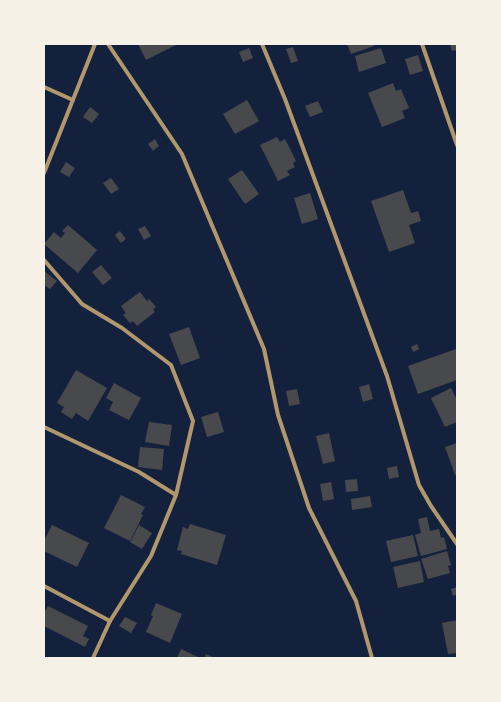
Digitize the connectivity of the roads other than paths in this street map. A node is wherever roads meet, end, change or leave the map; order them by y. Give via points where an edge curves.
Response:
1 (95, 44) edge
2 (108, 44) edge
3 (262, 44) edge
4 (422, 44) edge
5 (44, 87) edge
6 (73, 100) junction
7 (457, 145) edge
8 (44, 173) edge
9 (44, 260) edge
10 (44, 427) edge
11 (176, 495) junction
12 (457, 544) edge
13 (44, 586) edge
14 (110, 621) junction
15 (93, 658) edge
16 (372, 658) edge

1 - 6 street
2 - 16 street via 182,154 264,349 278,415 309,508 356,601
3 - 12 street via 285,99 387,376 419,485
4 - 7 street
5 - 6 street
6 - 8 street
9 - 11 street via 82,304 122,328 171,364 193,421
10 - 11 street via 139,472
11 - 14 street via 151,556
13 - 14 street
14 - 15 street

